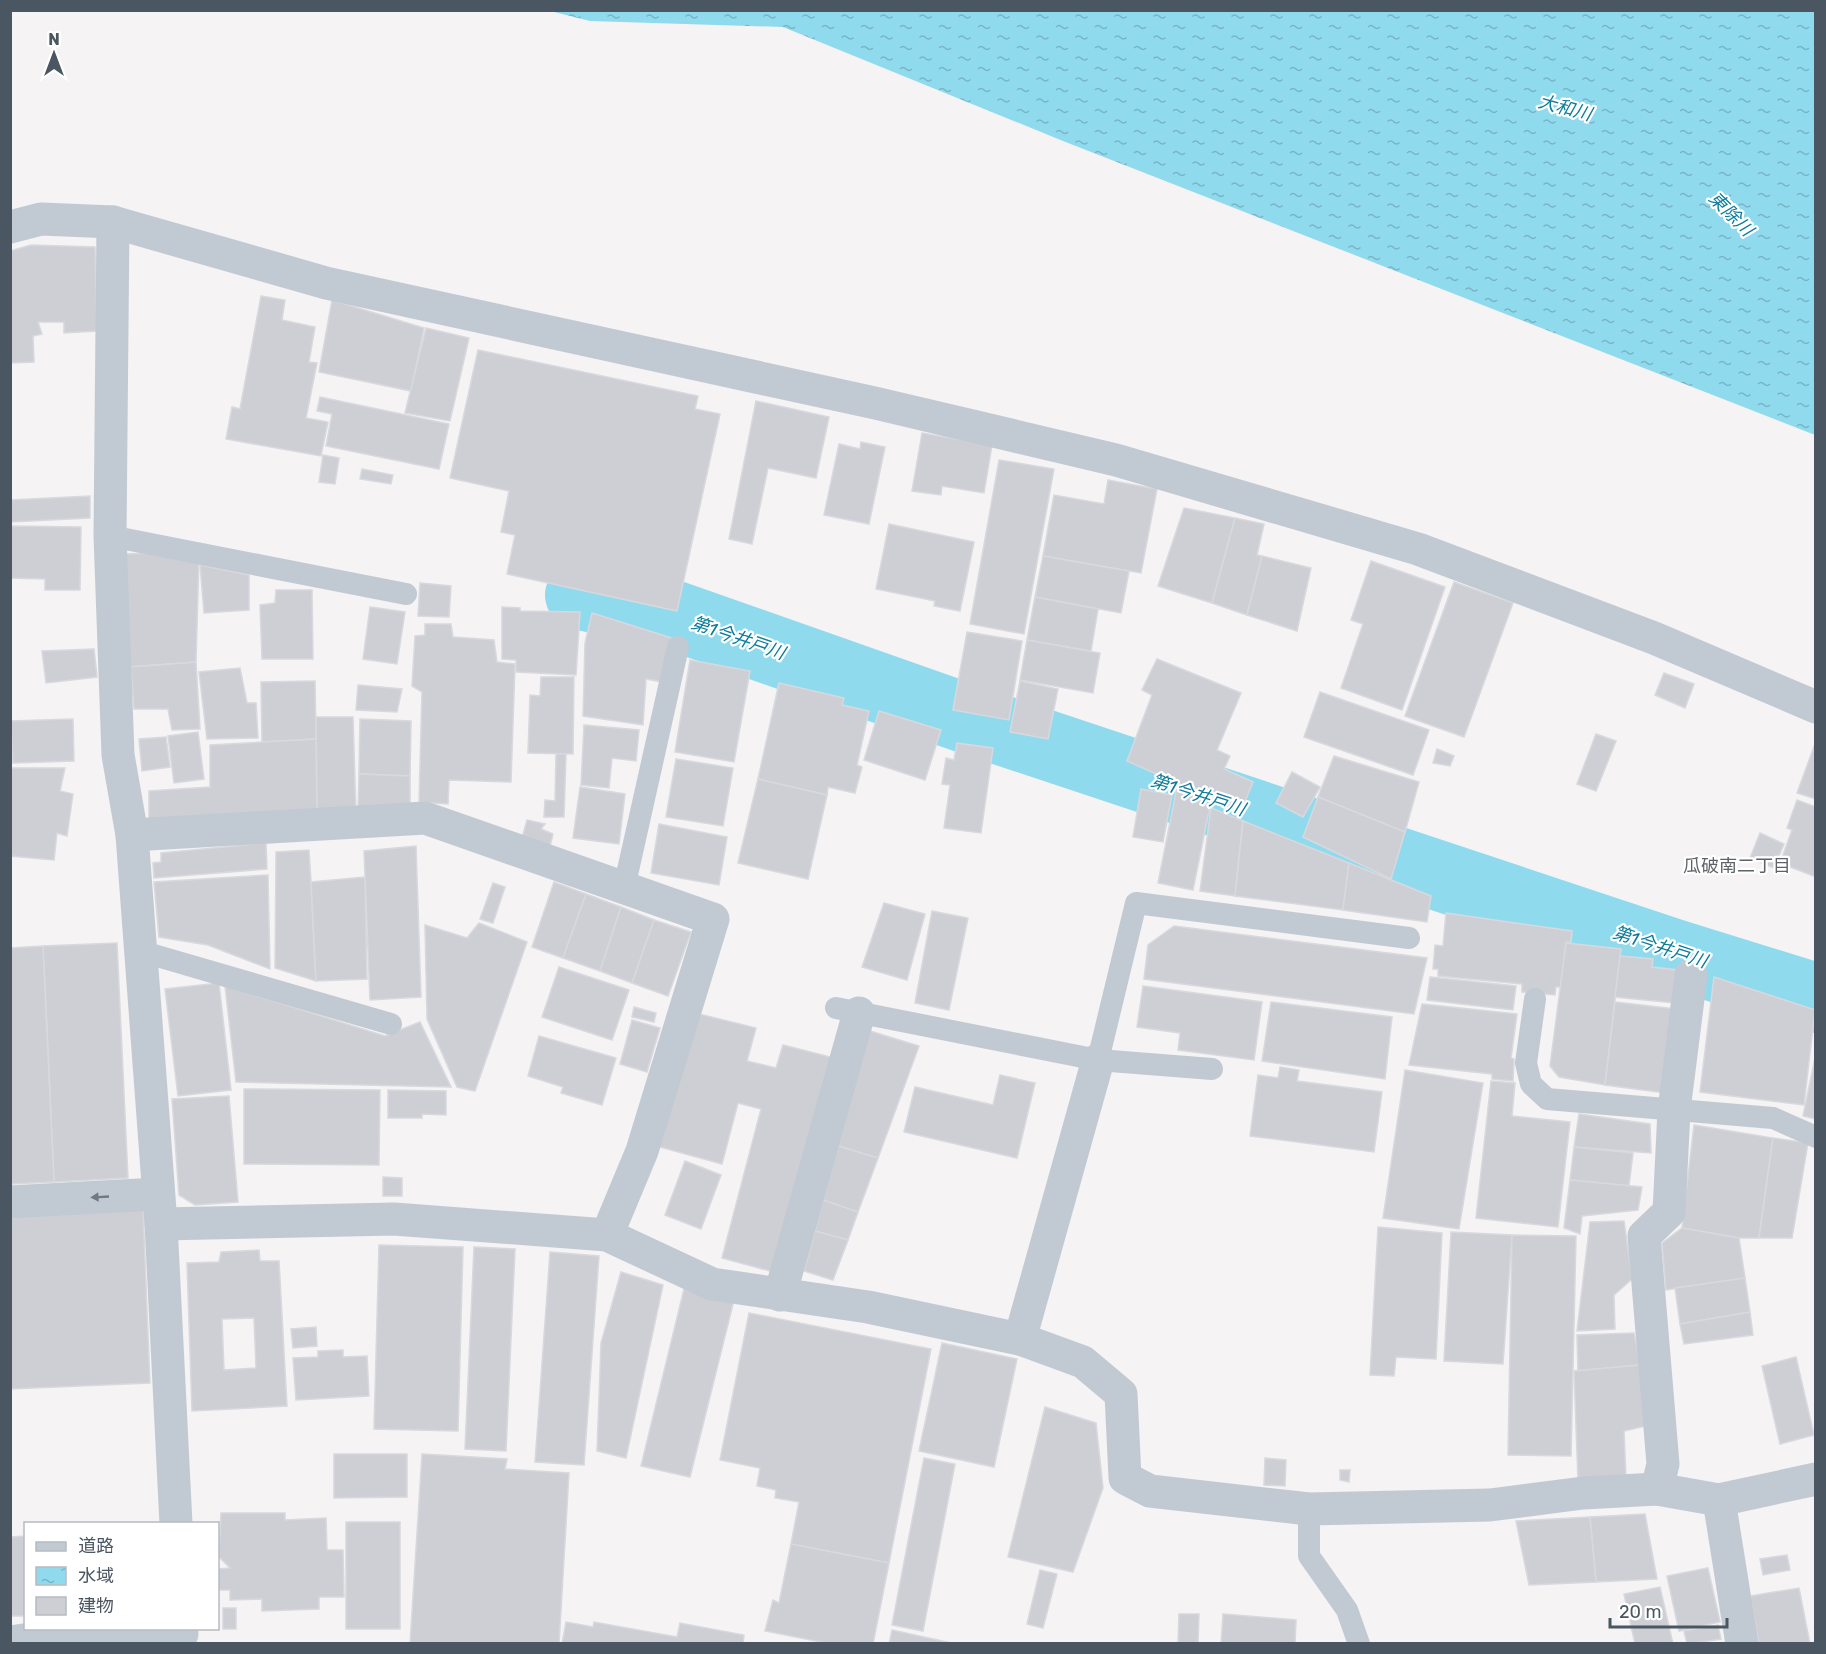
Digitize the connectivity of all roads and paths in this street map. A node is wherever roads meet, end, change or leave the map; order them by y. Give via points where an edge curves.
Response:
1 (113, 222) junction
2 (10, 227) edge
3 (110, 536) junction
4 (406, 594) dead end
5 (678, 647) dead end
6 (1815, 707) edge
7 (132, 835) junction
8 (624, 888) junction
9 (1409, 938) dead end
10 (140, 951) junction
11 (1691, 975) dead end
12 (1535, 999) dead end
13 (847, 1011) joint
14 (391, 1024) dead end
15 (1098, 1060) junction
16 (1212, 1069) dead end
17 (1674, 1110) junction
18 (1815, 1137) edge
19 (10, 1202) edge
20 (159, 1209) junction
21 (607, 1235) junction
22 (780, 1294) junction
23 (1020, 1339) junction
24 (1815, 1479) edge
25 (1657, 1489) junction
26 (1719, 1500) junction
27 (1309, 1509) junction
28 (176, 1522) edge
29 (182, 1635) edge
30 (10, 1642) edge
31 (1359, 1644) edge
32 (1742, 1644) edge

1 - 2 street via 41,219
1 - 3 street
1 - 6 street via 326,283 1116,460 1418,549 1654,638
3 - 4 lane
3 - 7 street via 118,755
5 - 8 lane
7 - 8 street via 425,818
7 - 10 street
8 - 21 street via 713,919 642,1151
9 - 15 lane via 1136,903
10 - 14 lane
10 - 20 street
11 - 17 street
12 - 17 lane via 1526,1063 1531,1084 1547,1099
13 - 15 lane
13 - 22 street
15 - 16 lane
15 - 23 street
17 - 18 lane via 1773,1118
17 - 25 street via 1669,1212 1644,1236 1663,1464
20 -> 19 street
20 - 21 street via 394,1219
20 - 28 street
21 - 22 street via 712,1284
22 - 23 street via 868,1307
23 - 27 street via 1083,1362 1121,1394 1125,1478 1150,1491
24 - 26 street
25 - 26 street
25 - 27 street via 1583,1493 1490,1505
26 - 32 street
27 - 31 lane via 1309,1556 1347,1610
29 - 30 street via 71,1633

